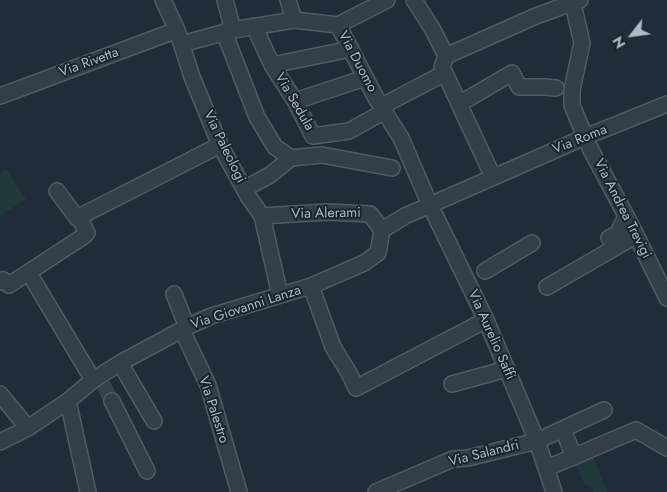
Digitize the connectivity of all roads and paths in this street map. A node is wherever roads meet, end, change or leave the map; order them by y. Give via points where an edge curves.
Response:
1 (163, 0) edge
2 (225, 0) edge
3 (288, 0) edge
4 (387, 0) edge
5 (414, 0) edge
6 (574, 1) edge
7 (294, 20) junction
8 (338, 25) junction
9 (254, 26) junction
10 (229, 31) junction
11 (180, 37) junction
12 (351, 49) junction
13 (446, 56) junction
14 (272, 66) junction
15 (445, 73) junction
16 (365, 78) junction
17 (556, 88) dead end
18 (0, 96) edge
19 (295, 101) junction
20 (459, 104) junction
21 (667, 104) edge
22 (381, 106) junction
23 (587, 142) junction
24 (220, 145) junction
25 (291, 158) junction
26 (392, 168) dead end
27 (493, 177) junction
28 (244, 189) junction
29 (57, 191) dead end
30 (430, 205) junction
31 (262, 216) junction
32 (626, 216) junction
33 (79, 217) junction
34 (382, 230) junction
35 (635, 236) junction
36 (609, 238) dead end
37 (532, 243) dead end
38 (485, 271) dead end
39 (29, 272) junction
40 (4, 283) edge
41 (311, 286) junction
42 (547, 287) dead end
43 (174, 294) dead end
44 (280, 295) junction
45 (667, 298) edge
46 (486, 320) junction
47 (184, 328) junction
48 (120, 362) junction
49 (507, 370) junction
50 (98, 380) junction
51 (452, 384) dead end
52 (0, 394) edge
53 (68, 401) junction
54 (112, 401) tunnel mouth
55 (604, 410) dead end
56 (154, 421) dead end
57 (28, 428) junction
58 (562, 428) junction
59 (537, 441) junction
60 (0, 442) edge
61 (667, 448) edge
62 (574, 457) junction
63 (547, 468) junction
64 (148, 471) dead end
65 (408, 486) edge
66 (88, 492) edge
67 (239, 492) edge
68 (376, 492) edge
69 (554, 492) edge

1 - 11 street, Via Paleologi
2 - 10 street
3 - 7 street
4 - 8 street
5 - 13 street
6 - 13 street
6 - 23 street, Via Andrea Trevigi via 582,43 572,105
7 - 8 street, Via Rivetta
7 - 9 street, Via Rivetta
8 - 12 street, Via Duomo
9 - 10 street, Via Rivetta
9 - 14 street, Via Sedula
10 - 11 street, Via Rivetta
10 - 25 street via 257,117 275,147
11 - 18 street, Via Rivetta
11 - 24 street, Via Paleologi via 192,77
12 - 14 street
12 - 16 street, Via Duomo
13 - 15 street via 442,66
14 - 19 street, Via Sedula
15 - 20 street
15 - 22 street
16 - 19 street
16 - 22 street, Via Duomo
17 - 20 street via 519,87 512,73
19 - 22 street, Via Sedula via 313,136 348,131
20 - 27 street
21 - 23 street, Via Roma
22 - 30 street, Via Duomo via 401,138
23 - 27 street, Via Roma
23 - 32 street, Via Andrea Trevigi
24 - 28 street, Via Paleologi
24 - 33 street
25 - 26 street via 322,155
25 - 28 street via 270,175
27 - 30 street, Via Roma
28 - 31 street, Via Paleologi
29 - 33 street
30 - 34 street
30 - 46 street, Via Aurelio Saffi
31 - 34 street, Via Alerami via 327,212 370,214
31 - 44 street, Via Paleologi
32 - 35 street, Via Andrea Trevigi
32 - 36 street via 618,233
33 - 39 street via 87,233
34 - 41 street, Via Giovanni Lanza via 381,256
35 - 42 street
35 - 45 street, Via Andrea Trevigi
37 - 38 street
39 - 40 street
39 - 50 street
41 - 44 street, Via Giovanni Lanza
41 - 46 street via 333,347 356,388
43 - 47 street, Via Palestro
44 - 47 street, Via Giovanni Lanza via 211,316
46 - 49 street, Via Aurelio Saffi
47 - 48 street, Via Giovanni Lanza
47 - 67 street, Via Palestro via 208,385
48 - 50 street, Via Giovanni Lanza
48 - 56 street
49 - 51 street
49 - 59 street, Via Aurelio Saffi
50 - 53 street, Via Giovanni Lanza
52 - 57 street
53 - 57 street, Via Giovanni Lanza
53 - 66 street
54 - 64 street
55 - 58 street, Via Salandri
57 - 60 street, Via Giovanni Lanza
58 - 59 street, Via Salandri
58 - 62 street
59 - 63 street, Via Aurelio Saffi
59 - 65 street, Via Salandri via 493,443 468,458 453,459
61 - 62 street via 636,430
62 - 63 street
63 - 69 street, Via Aurelio Saffi
65 - 68 street, Via Salandri

